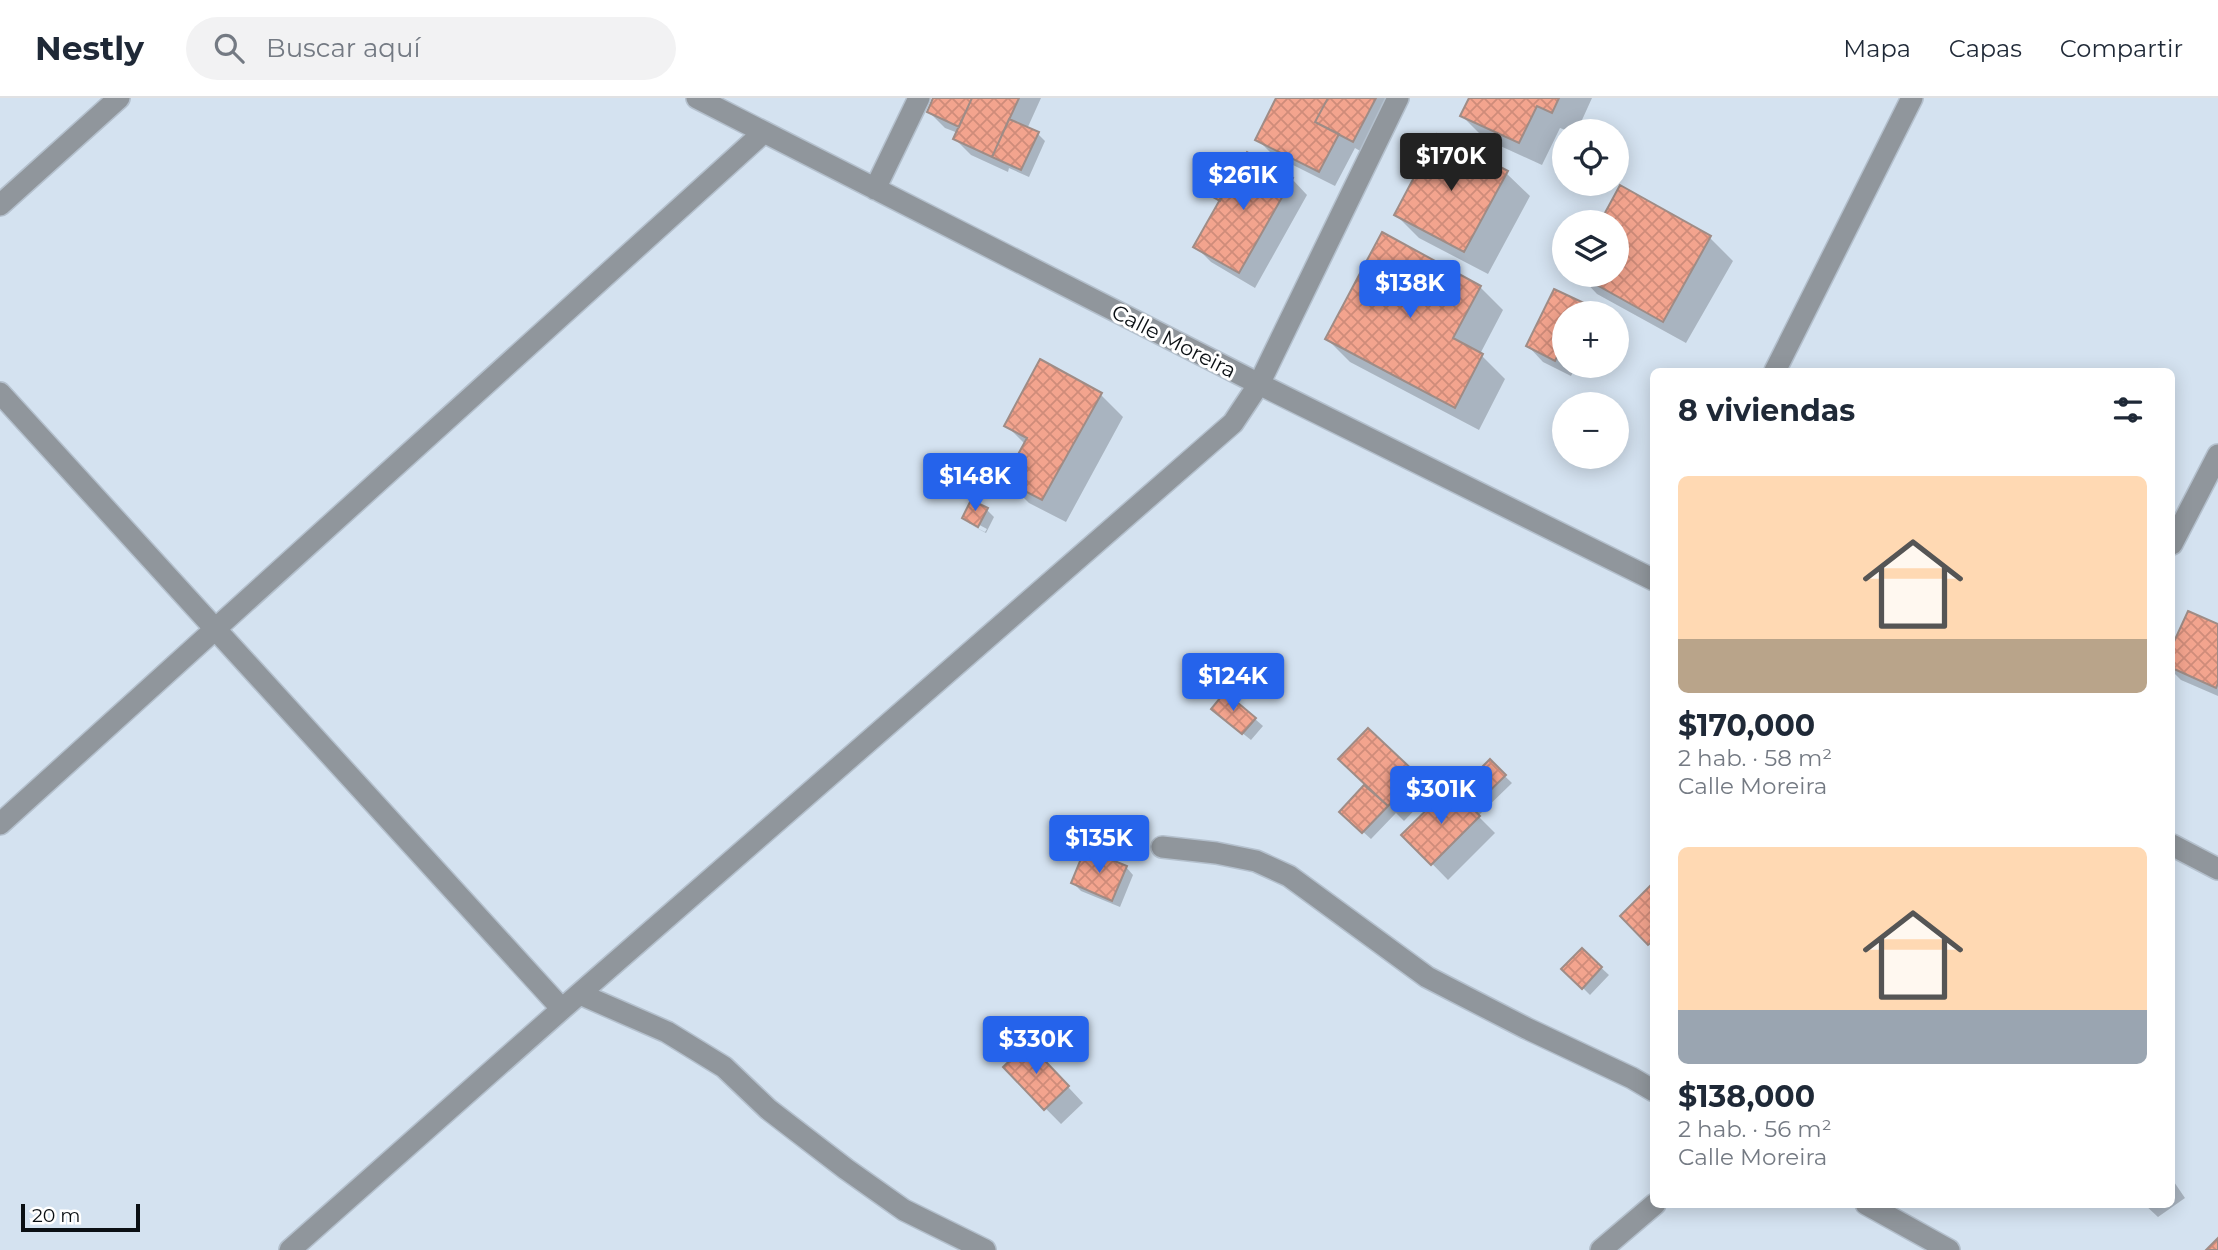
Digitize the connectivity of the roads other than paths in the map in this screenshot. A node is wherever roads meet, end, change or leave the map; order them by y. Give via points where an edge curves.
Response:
1 (119, 98) edge
2 (697, 98) edge
3 (919, 98) edge
4 (1398, 98) edge
5 (1912, 98) edge
6 (764, 132) junction
7 (875, 189) junction
8 (0, 205) edge
9 (1777, 368) edge
10 (1259, 384) junction
11 (0, 393) edge
12 (2218, 455) edge
13 (2175, 538) edge
14 (1650, 578) edge
15 (216, 630) junction
16 (0, 824) edge
17 (1162, 846) dead end
18 (2175, 847) edge
19 (2218, 869) edge
20 (580, 994) junction
21 (562, 1009) junction
22 (1650, 1089) edge
23 (1650, 1208) edge
24 (1873, 1208) edge
25 (290, 1250) edge
26 (985, 1250) edge
27 (1601, 1250) edge
28 (1949, 1250) edge

1 - 8 street
2 - 6 street, Calle Moreira
3 - 7 street
4 - 10 street
5 - 9 street
6 - 7 street, Calle Moreira
6 - 15 street
7 - 10 street, Calle Moreira
10 - 14 street, Calle Moreira
10 - 20 street via 1233,423
11 - 15 street
12 - 13 street
15 - 16 street
15 - 21 street
17 - 22 street via 1256,861 1289,876 1427,976
18 - 19 street
20 - 21 street
20 - 26 street via 667,1032 724,1067 768,1109 894,1203
21 - 25 street
23 - 27 street
24 - 28 street

